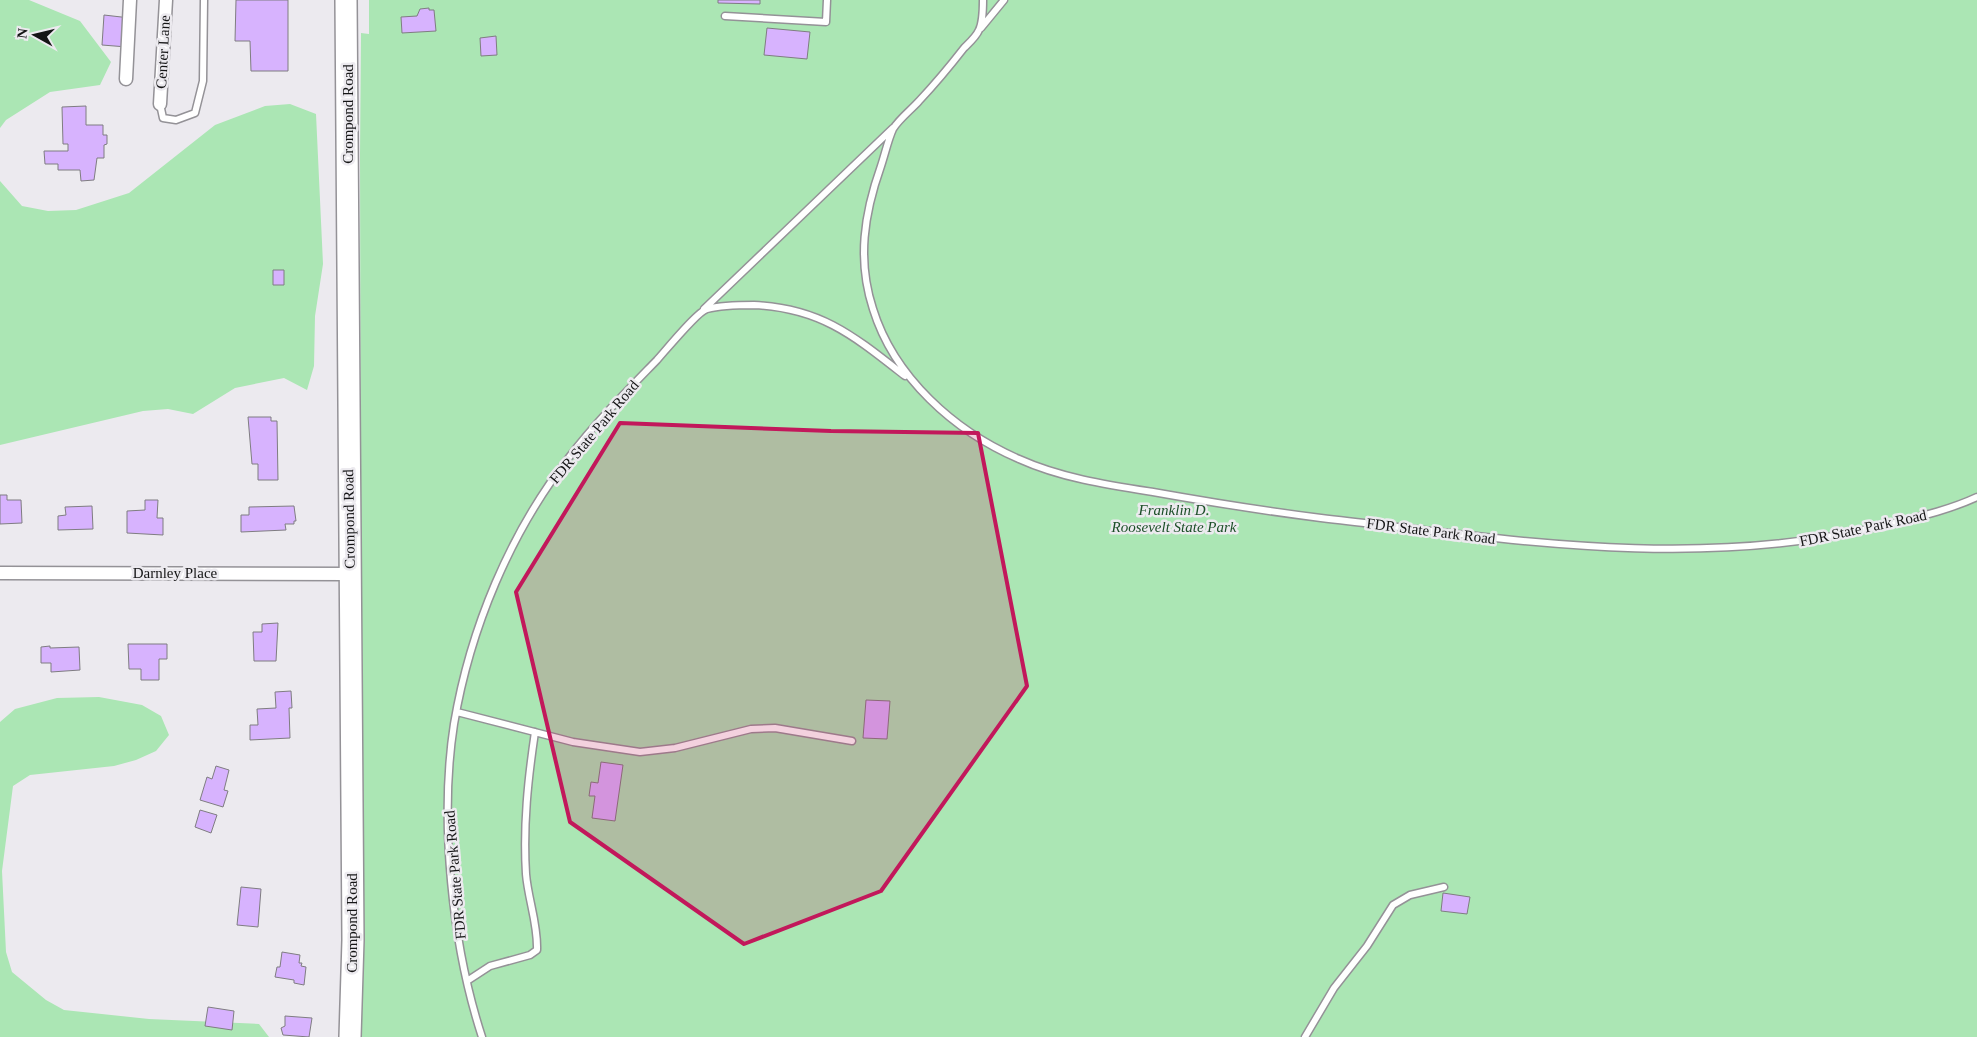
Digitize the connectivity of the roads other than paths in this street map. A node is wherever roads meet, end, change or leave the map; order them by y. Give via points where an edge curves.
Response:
1 (130, 0) edge
2 (166, 0) edge
3 (204, 0) edge
4 (346, 0) edge
5 (827, 0) edge
6 (983, 0) edge
7 (1004, 0) edge
8 (725, 16) dead end
9 (979, 30) junction
10 (126, 79) dead end
11 (160, 104) joint
12 (894, 127) junction
13 (704, 309) junction
14 (911, 381) junction
15 (1977, 497) edge
16 (0, 573) edge
17 (350, 574) junction
18 (457, 712) junction
19 (534, 732) junction
20 (852, 741) dead end
21 (1444, 887) dead end
22 (467, 981) junction
23 (350, 1037) edge
24 (482, 1037) edge
25 (1305, 1037) edge

1 - 10 street
2 - 11 street, Center Lane
3 - 11 lane via 203,81 195,113 176,120 163,118
4 - 17 highway, Crompond Road
5 - 8 lane via 826,22
6 - 9 lane
7 - 9 lane, FDR State Park Road
9 - 12 lane, FDR State Park Road via 930,90
12 - 13 lane, FDR State Park Road
12 - 14 lane, FDR State Park Road via 870,196 863,239 864,273 872,309 884,339
13 - 14 lane, FDR State Park Road via 768,306 815,316 838,327
13 - 18 lane, FDR State Park Road via 570,456 524,525 491,594 463,682
14 - 15 lane, FDR State Park Road via 948,416 984,441 1042,469 1114,486 1252,509 1531,542 1653,548 1779,545 1835,537 1912,519
16 - 17 street, Darnley Place
17 - 23 highway, Crompond Road via 353,940
18 - 19 lane
18 - 22 lane, FDR State Park Road via 450,773 449,828 457,920
19 - 20 lane via 582,744 640,752 675,748 751,729 775,728
19 - 22 lane via 524,832 526,876 537,950 490,966
21 - 25 lane via 1410,895 1393,905 1367,946 1334,988
22 - 24 lane, FDR State Park Road

